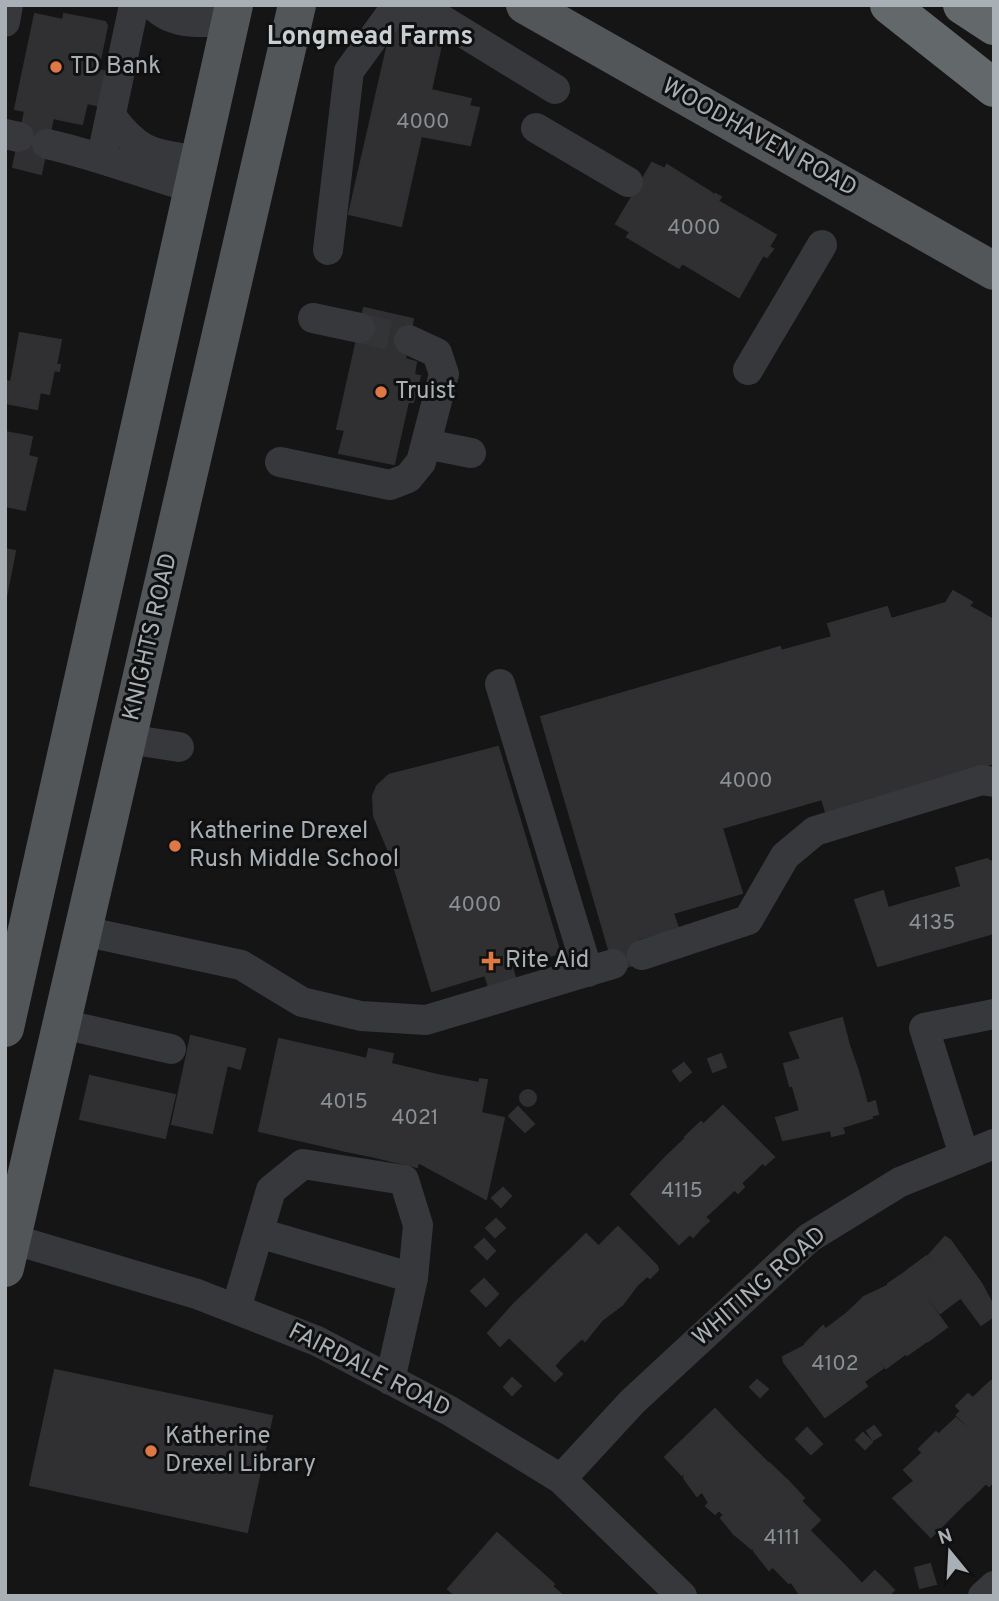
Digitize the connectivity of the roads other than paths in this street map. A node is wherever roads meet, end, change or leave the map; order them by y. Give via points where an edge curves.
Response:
1 (8, 5) edge
2 (134, 5) edge
3 (153, 5) edge
4 (297, 5) edge
5 (525, 5) edge
6 (889, 5) edge
7 (962, 5) edge
8 (232, 13) edge
9 (5, 22) edge
10 (994, 26) edge
11 (994, 88) edge
12 (555, 89) dead end
13 (111, 116) junction
14 (536, 128) dead end
15 (24, 138) edge
16 (102, 156) junction
17 (258, 174) junction
18 (197, 175) junction
19 (628, 182) dead end
20 (822, 246) dead end
21 (328, 250) dead end
22 (994, 271) edge
23 (313, 317) dead end
24 (360, 328) tunnel mouth
25 (409, 340) tunnel mouth
26 (748, 370) dead end
27 (426, 444) junction
28 (471, 453) dead end
29 (280, 462) dead end
30 (500, 684) dead end
31 (70, 739) junction
32 (127, 742) junction
33 (179, 747) dead end
34 (994, 782) edge
35 (83, 931) junction
36 (642, 955) dead end
37 (994, 1014) edge
38 (62, 1024) junction
39 (5, 1028) edge
40 (171, 1049) dead end
41 (994, 1144) edge
42 (964, 1155) junction
43 (259, 1233) junction
44 (7, 1248) edge
45 (413, 1278) junction
46 (236, 1310) junction
47 (390, 1380) junction
48 (561, 1479) junction
49 (994, 1586) edge
50 (682, 1596) edge
51 (983, 1596) edge

1 - 9 street
2 - 13 street
3 - 8 street via 160,13 188,23
4 - 17 main road, KNIGHTS ROAD
5 - 22 main road, WOODHAVEN ROAD
6 - 11 highway
7 - 10 highway
8 - 18 main road
12 - 21 street via 431,13 392,12 349,71
13 - 16 street
13 - 18 street via 129,141
14 - 19 street
15 - 16 street
16 - 18 street via 136,172
17 - 18 main road
17 - 32 main road, KNIGHTS ROAD
18 - 31 main road
20 - 26 street
23 - 24 street
25 - 27 street via 437,353 444,374
27 - 28 street
27 - 29 street via 421,462 408,478 390,485
30 - 35 street via 601,968 426,1020 361,1016 302,1002 241,965
31 - 32 main road
31 - 39 main road
32 - 33 street
32 - 35 main road, KNIGHTS ROAD
34 - 36 street via 982,780 815,831 785,856 748,920
35 - 38 main road, KNIGHTS ROAD
37 - 42 street via 924,1028
38 - 40 street
38 - 44 main road, KNIGHTS ROAD
41 - 42 street, WHITING ROAD
42 - 48 street, WHITING ROAD via 900,1182 808,1238 632,1402
43 - 45 street
43 - 45 street via 271,1189 303,1164 404,1180 418,1225
43 - 46 street
44 - 46 street, FAIRDALE ROAD via 85,1259
45 - 47 street
46 - 47 street, FAIRDALE ROAD via 317,1341
47 - 48 street, FAIRDALE ROAD
48 - 50 street, FAIRDALE ROAD
49 - 51 street

